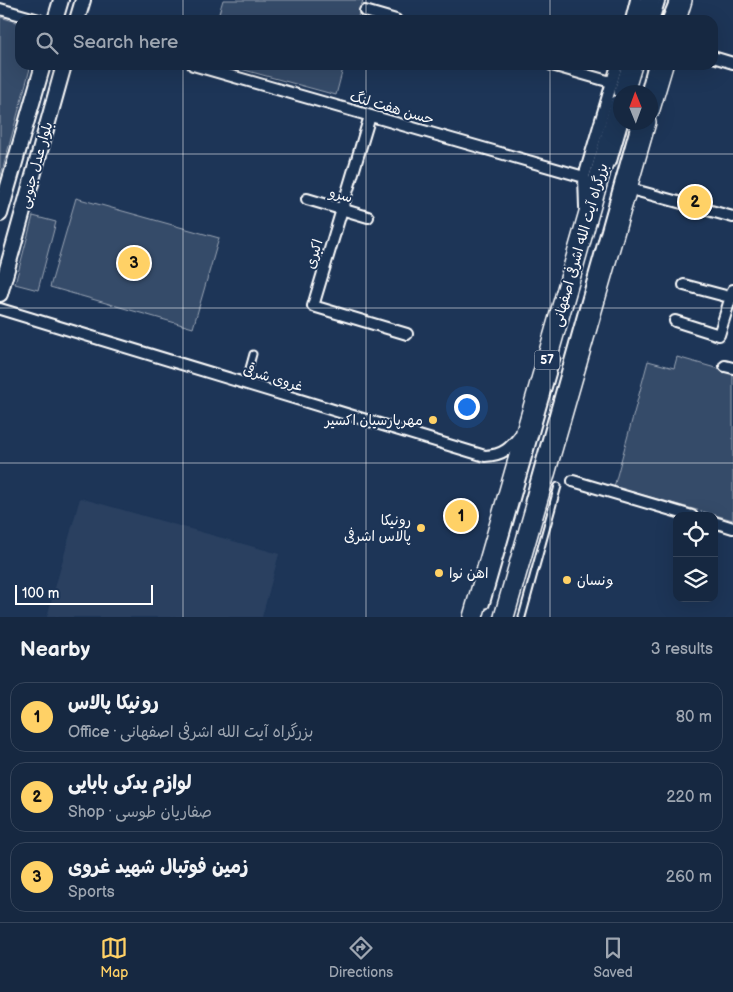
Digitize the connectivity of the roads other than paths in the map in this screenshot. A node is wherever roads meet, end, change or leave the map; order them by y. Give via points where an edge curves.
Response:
1 (61, 0) edge
2 (83, 0) edge
3 (636, 0) edge
4 (650, 0) edge
5 (662, 0) edge
6 (673, 0) edge
7 (682, 0) edge
8 (0, 9) edge
9 (365, 11) dead end
10 (21, 15) edge
11 (57, 15) edge
12 (78, 15) edge
13 (379, 15) edge
14 (632, 15) edge
15 (646, 15) edge
16 (658, 15) edge
17 (667, 15) edge
18 (678, 15) edge
19 (718, 58) edge
20 (733, 63) edge
21 (42, 70) edge
22 (63, 70) edge
23 (210, 70) edge
24 (567, 70) edge
25 (617, 70) edge
26 (629, 70) edge
27 (650, 70) edge
28 (662, 70) edge
29 (617, 85) edge
30 (618, 85) edge
31 (646, 85) edge
32 (657, 85) edge
33 (613, 86) edge
34 (613, 98) edge
35 (370, 116) junction
36 (613, 129) edge
37 (623, 130) edge
38 (633, 130) edge
39 (644, 130) edge
40 (611, 170) dead end
41 (584, 177) junction
42 (627, 188) junction
43 (307, 199) dead end
44 (1, 205) edge
45 (342, 210) junction
46 (368, 217) dead end
47 (733, 217) edge
48 (585, 227) junction
49 (684, 285) dead end
50 (0, 294) edge
51 (732, 295) edge
52 (0, 309) edge
53 (675, 321) dead end
54 (407, 334) dead end
55 (559, 350) dead end
56 (253, 354) dead end
57 (245, 384) junction
58 (529, 425) junction
59 (573, 481) dead end
60 (558, 486) dead end
61 (526, 508) dead end
62 (678, 512) edge
63 (718, 523) edge
64 (733, 528) edge
65 (479, 612) edge
66 (504, 617) edge
67 (522, 617) edge

1 - 11 main road
2 - 12 main road
3 - 14 street
4 - 15 highway
5 - 16 lane
6 - 17 lane
7 - 18 highway
8 - 10 street
9 - 13 street
19 - 20 street
21 - 44 main road, بلوار عدل جنوبی
22 - 50 main road, بلوار عدل جنوبی
23 - 35 street, حسن هفت لنگ
24 - 33 street
25 - 29 street
26 - 30 highway
27 - 31 lane
28 - 32 highway
34 - 41 street
35 - 41 street, حسن هفت لنگ
35 - 45 street, اکبری
36 - 48 highway, بزرگراه آیت الله اشرفی اصفهانی / 57
37 - 40 lane
38 - 61 lane
39 - 42 highway, 57
41 - 48 street
42 - 47 street
42 - 66 highway, 57
43 - 45 street, سرو
45 - 46 street, سرو
45 - 54 street, اکبری via 313,306
48 - 58 highway, بزرگراه آیت الله اشرفی اصفهانی / 57
49 - 51 street
51 - 53 street via 720,335
52 - 57 street, غروی شرقی
55 - 65 lane
56 - 57 lane
57 - 58 street, غروی شرقی via 485,456 505,451
58 - 65 highway, بزرگراه آیت الله اشرفی اصفهانی / 57
59 - 62 street
60 - 67 lane
63 - 64 street

